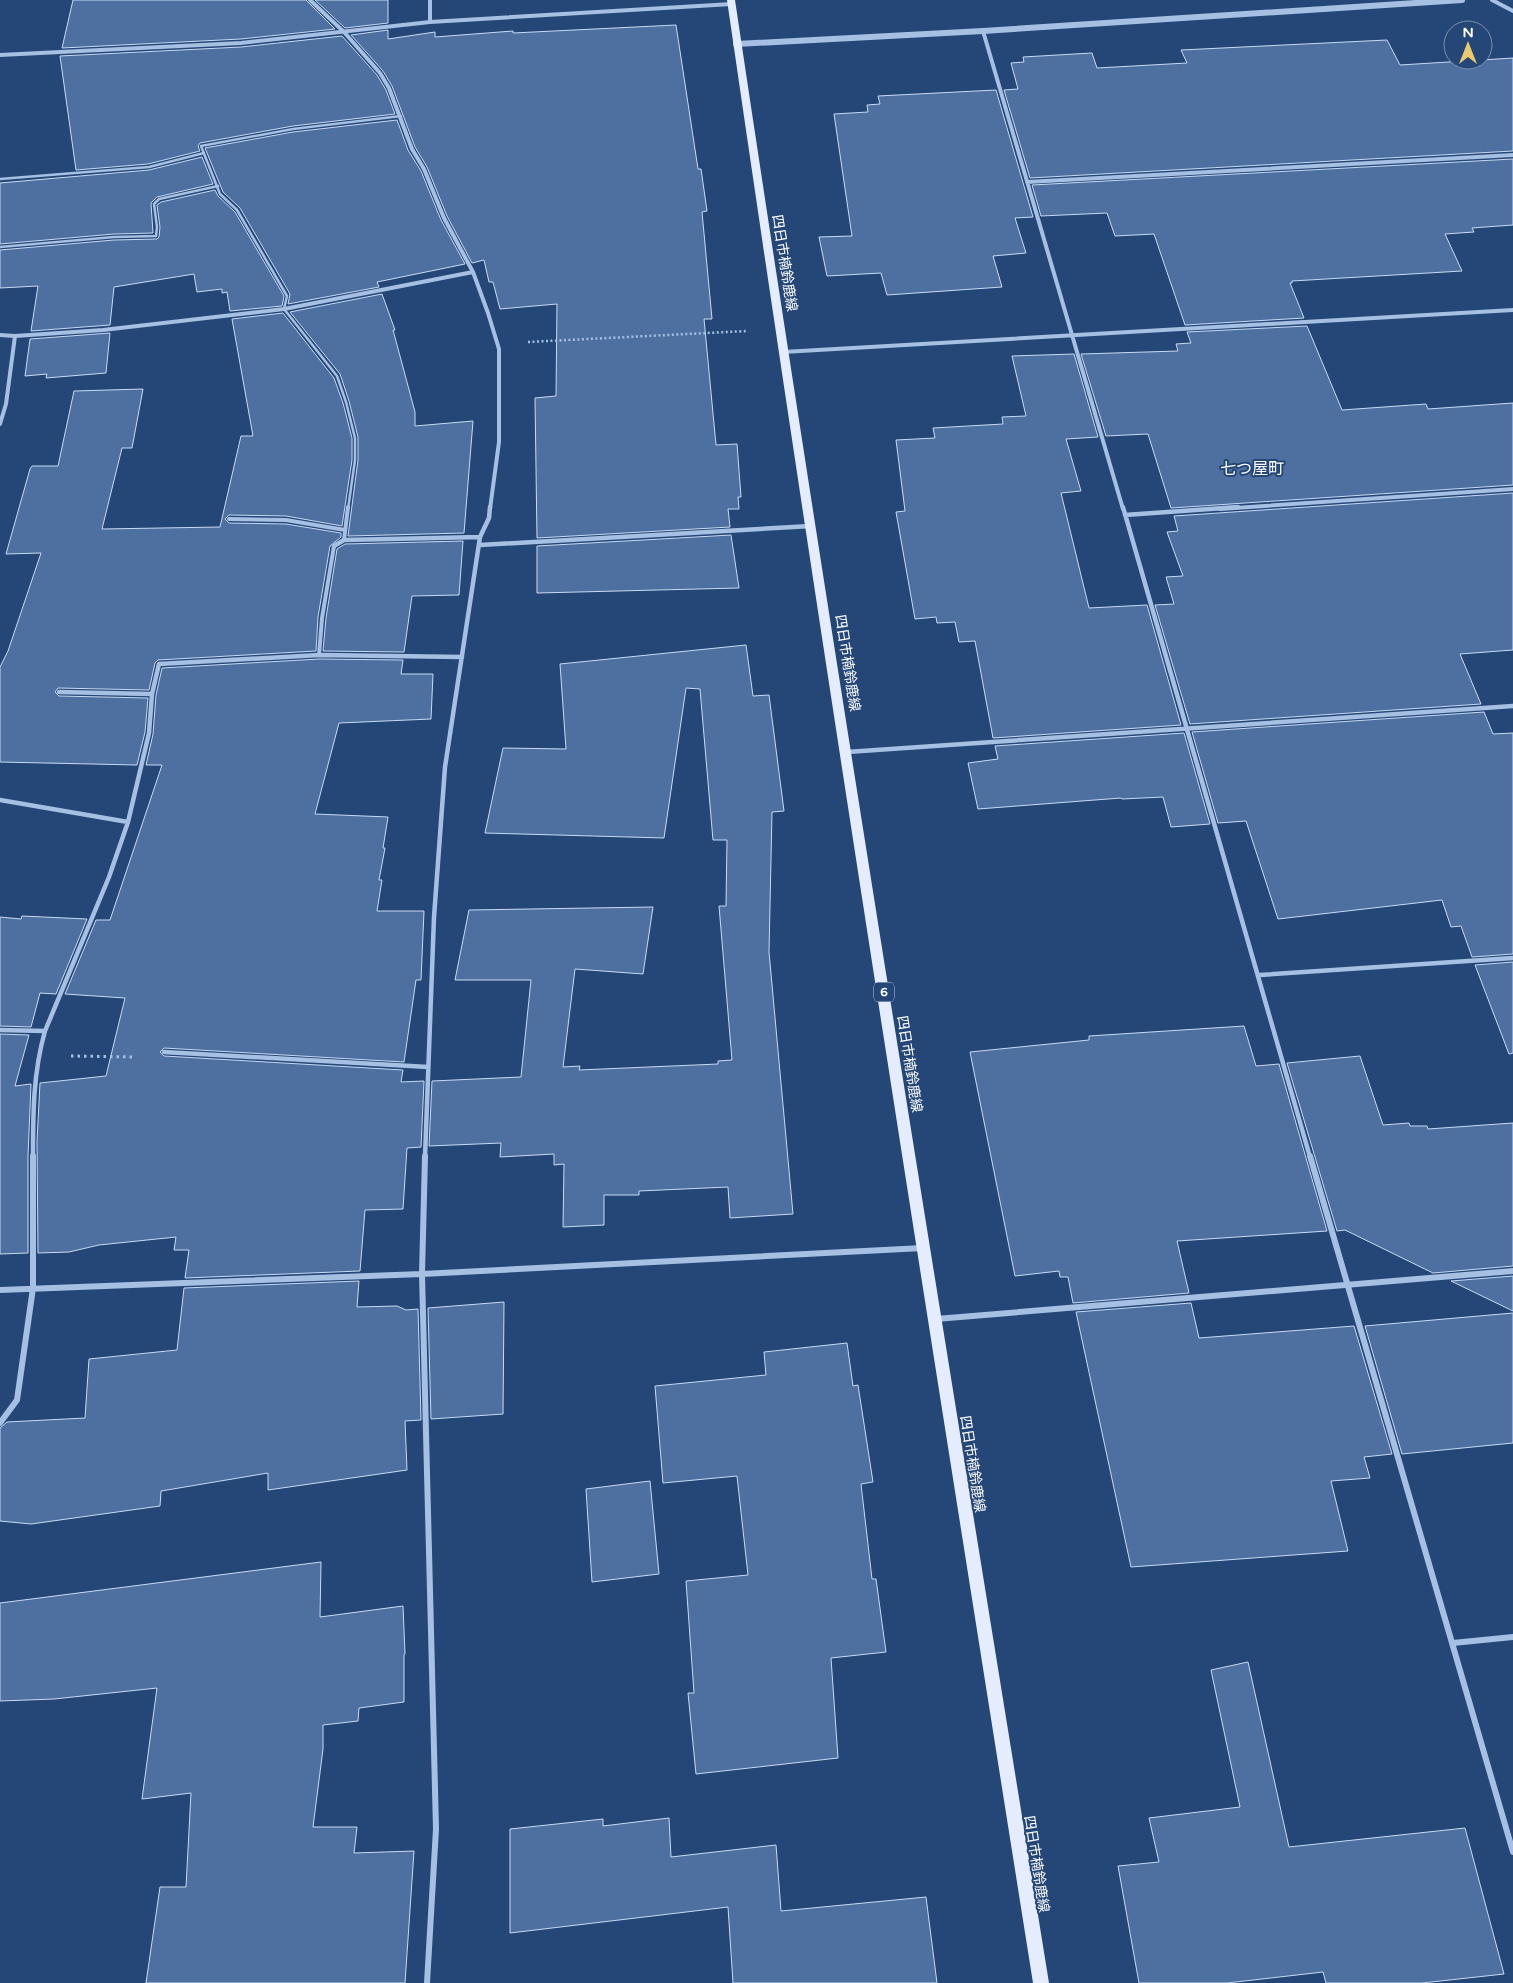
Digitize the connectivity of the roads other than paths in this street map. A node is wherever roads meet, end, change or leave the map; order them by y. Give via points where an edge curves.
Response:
1 (310, 0) edge
2 (430, 0) edge
3 (1462, 0) edge
4 (1492, 0) edge
5 (732, 2) edge
6 (1513, 10) edge
7 (430, 22) junction
8 (984, 31) junction
9 (344, 32) junction
10 (736, 44) junction
11 (0, 56) edge
12 (401, 116) junction
13 (204, 153) junction
14 (1513, 154) edge
15 (0, 179) edge
16 (1027, 182) junction
17 (218, 186) junction
18 (0, 247) edge
19 (474, 272) junction
20 (284, 309) junction
21 (1513, 310) edge
22 (0, 336) edge
23 (15, 336) junction
24 (1072, 336) junction
25 (783, 352) junction
26 (0, 424) edge
27 (1513, 490) edge
28 (1125, 515) junction
29 (229, 519) dead end
30 (811, 526) junction
31 (345, 530) junction
32 (480, 538) junction
33 (344, 540) junction
34 (480, 545) junction
35 (334, 546) joint
36 (319, 656) junction
37 (462, 657) junction
38 (59, 692) dead end
39 (152, 694) junction
40 (1513, 706) edge
41 (1188, 728) junction
42 (847, 752) junction
43 (0, 800) edge
44 (128, 822) junction
45 (1513, 958) edge
46 (1260, 975) junction
47 (0, 1030) edge
48 (45, 1031) junction
49 (164, 1052) road end
50 (428, 1067) junction
51 (923, 1248) junction
52 (1513, 1271) edge
53 (422, 1274) junction
54 (1347, 1285) junction
55 (33, 1288) junction
56 (0, 1290) edge
57 (935, 1319) junction
58 (0, 1423) edge
59 (1513, 1637) edge
60 (1453, 1643) junction
61 (1513, 1852) edge
62 (427, 1983) edge
63 (1042, 1983) edge

1 - 9 street
2 - 7 street
3 - 8 street
4 - 6 street
5 - 7 street
5 - 10 main road, 四日市楠鈴鹿線 / 6
7 - 9 street
8 - 10 street
8 - 16 street
9 - 11 street via 241,43
9 - 12 street via 380,73
10 - 25 main road, 四日市楠鈴鹿線 / 6
12 - 13 lane via 200,146
12 - 19 street via 412,149 444,218
13 - 15 lane via 149,167
13 - 17 lane
14 - 16 street
16 - 24 street
17 - 18 lane via 159,199 154,204 156,236
17 - 20 lane via 220,194 237,210 252,233 287,296
19 - 20 street
19 - 32 street via 500,349 500,442 489,518
20 - 23 street via 103,330
20 - 31 lane via 337,376 346,402 355,438 355,460
21 - 24 street
22 - 23 street
23 - 26 street via 6,404
24 - 25 street
24 - 28 street
25 - 30 main road, 四日市楠鈴鹿線 / 6
27 - 28 street
28 - 41 street
29 - 31 lane via 286,520
30 - 34 street
30 - 42 main road, 四日市楠鈴鹿線 / 6
31 - 33 lane
32 - 33 street
32 - 34 street
33 - 35 street
34 - 37 street
35 - 36 lane
36 - 37 street
36 - 39 street via 159,664
37 - 50 street via 445,767
38 - 39 street
39 - 44 street via 149,733
40 - 41 street
41 - 42 street
41 - 46 street
42 - 51 main road, 四日市楠鈴鹿線 / 6
43 - 44 street
44 - 48 street via 109,877
45 - 46 street
46 - 54 street
47 - 48 street
48 - 55 street via 38,1056 33,1100
49 - 50 street
50 - 53 street
51 - 53 street
51 - 57 main road, 四日市楠鈴鹿線 / 6
52 - 54 street
53 - 55 street
53 - 62 street via 436,1829
54 - 57 street
54 - 60 street
55 - 56 street
55 - 58 street via 18,1400
57 - 63 main road, 四日市楠鈴鹿線 / 6
59 - 60 street
60 - 61 street

